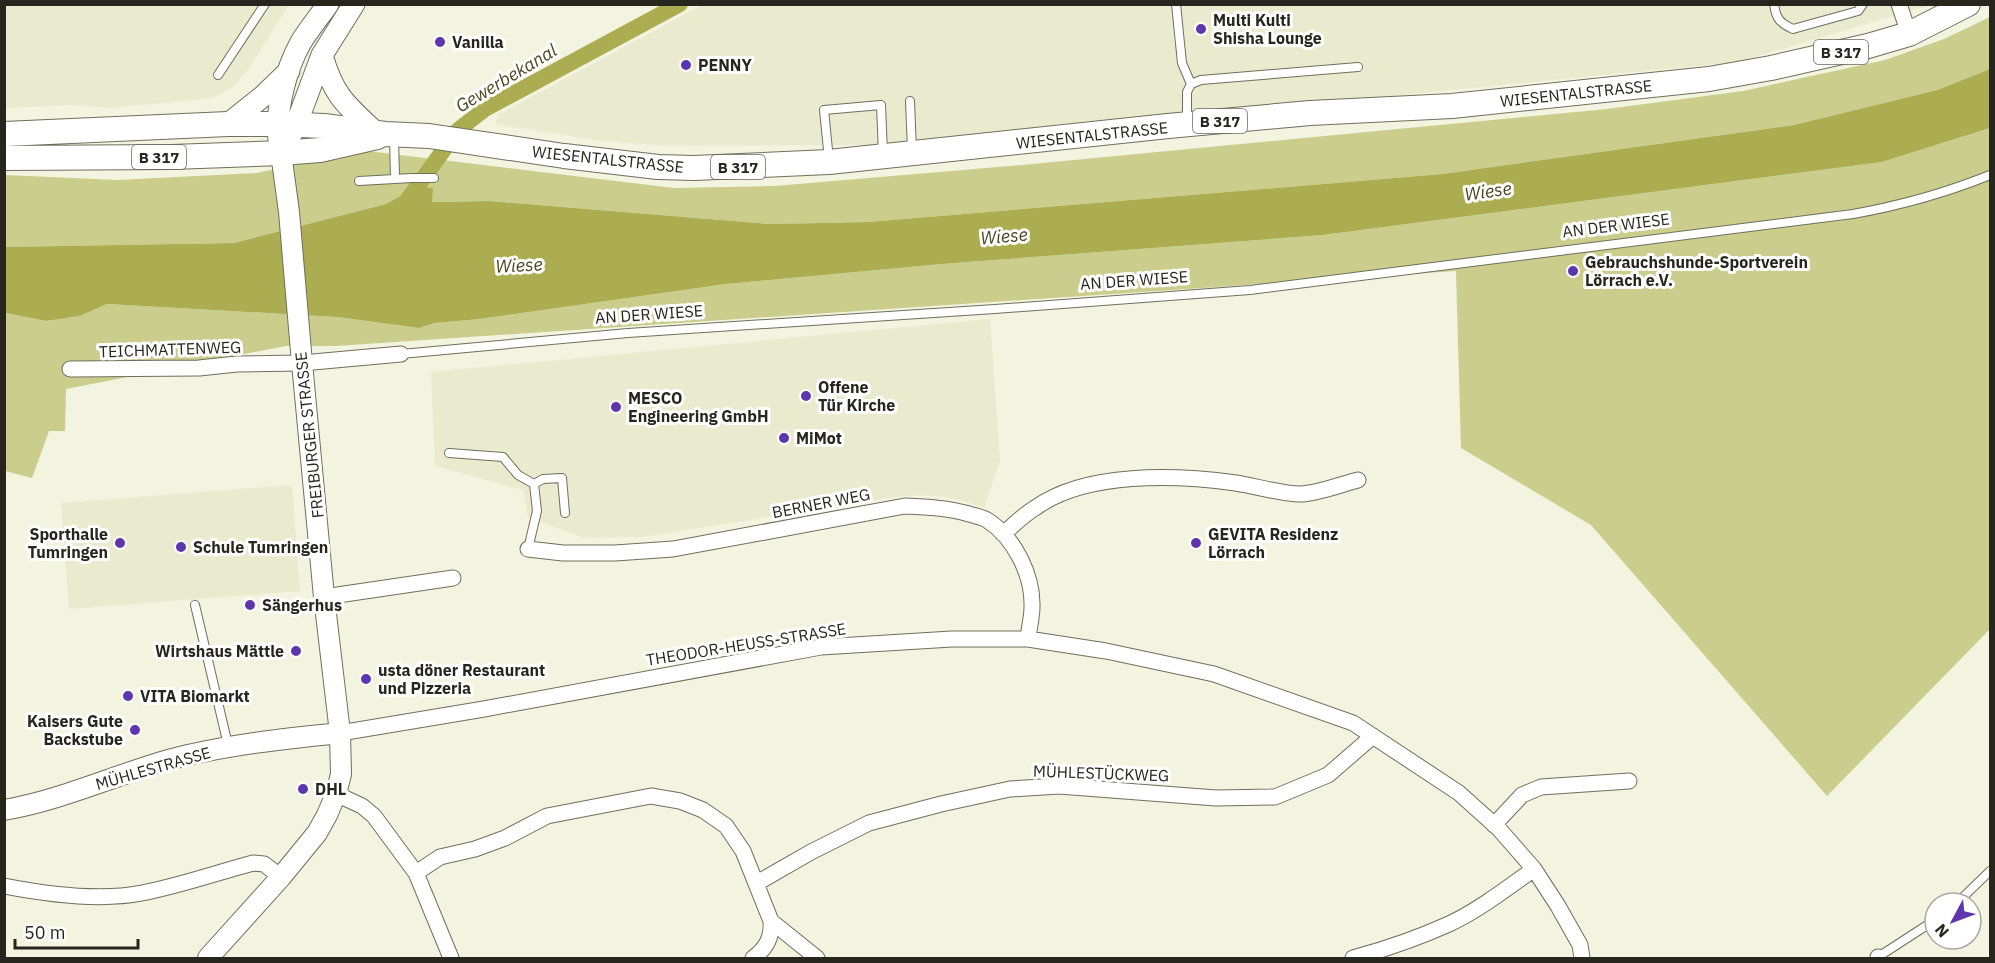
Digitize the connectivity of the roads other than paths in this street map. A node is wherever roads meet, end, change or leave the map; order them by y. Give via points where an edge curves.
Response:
1 (265, 4) edge
2 (328, 4) edge
3 (354, 4) edge
4 (1176, 4) edge
5 (1774, 4) edge
6 (1863, 4) edge
7 (1899, 4) edge
8 (1968, 4) edge
9 (1909, 34) junction
10 (322, 55) junction
11 (1358, 68) dead end
12 (289, 71) junction
13 (218, 75) dead end
14 (1191, 84) junction
15 (910, 101) dead end
16 (228, 124) junction
17 (287, 124) junction
18 (1187, 124) junction
19 (4, 134) edge
20 (385, 134) junction
21 (281, 153) junction
22 (912, 154) junction
23 (884, 157) junction
24 (4, 158) edge
25 (829, 162) junction
26 (1990, 175) edge
27 (434, 178) dead end
28 (395, 179) junction
29 (359, 181) dead end
30 (401, 354) joint
31 (301, 357) junction
32 (271, 363) joint
33 (70, 369) dead end
34 (449, 453) dead end
35 (1358, 480) dead end
36 (534, 484) junction
37 (565, 513) dead end
38 (1003, 534) junction
39 (528, 549) joint
40 (453, 578) dead end
41 (324, 597) junction
42 (195, 605) dead end
43 (1028, 639) junction
44 (340, 733) junction
45 (1373, 736) junction
46 (229, 747) junction
47 (1629, 781) dead end
48 (336, 794) junction
49 (4, 810) edge
50 (1494, 825) junction
51 (1534, 869) junction
52 (274, 871) junction
53 (1990, 871) edge
54 (416, 873) junction
55 (757, 883) junction
56 (4, 886) edge
57 (1969, 891) edge
58 (771, 921) junction
59 (1923, 928) edge
60 (208, 958) edge
61 (451, 958) edge
62 (753, 958) edge
63 (817, 958) edge
64 (1353, 958) edge
65 (1582, 958) edge
66 (1878, 958) edge

1 - 13 lane
2 - 12 main road via 300,44
3 - 10 main road
4 - 14 lane via 1182,63
5 - 6 lane via 1775,17 1793,29 1858,11
7 - 9 street
8 - 9 main road, WIESENTALSTRASSE / B 317
9 - 18 main road, WIESENTALSTRASSE / B 317 via 1772,68 1709,79 1452,106
10 - 17 main road
10 - 20 main road via 339,95
11 - 14 lane via 1210,78
12 - 16 main road
12 - 17 main road
14 - 18 lane via 1187,92
15 - 22 lane
16 - 17 main road, B 317
16 - 19 main road, B 317
17 - 20 main road, B 317
17 - 21 main road
18 - 22 main road, WIESENTALSTRASSE / B 317
20 - 21 main road, B 317 via 320,150
20 - 25 main road, WIESENTALSTRASSE / B 317 via 429,136 658,167
20 - 28 lane
21 - 24 main road, B 317
21 - 31 street, FREIBURGER STRASSE
22 - 23 main road, WIESENTALSTRASSE / B 317
23 - 25 main road, WIESENTALSTRASSE / B 317
23 - 25 lane via 881,105 824,111
26 - 30 lane, AN DER WIESE via 1903,205 1853,214 1250,290 628,333
27 - 28 lane
28 - 29 lane
30 - 31 street, AN DER WIESE
31 - 32 street, AN DER WIESE
31 - 41 street, FREIBURGER STRASSE
32 - 33 street, TEICHMATTENWEG
34 - 36 lane via 503,457 518,476
35 - 38 street via 1301,494 1196,478 1117,480 1055,496
36 - 37 lane via 543,479 562,478
36 - 39 lane via 537,511
38 - 39 street, BERNER WEG via 986,519 945,508 905,506 673,549 615,553
38 - 43 street, BERNER WEG via 1026,571 1031,589
40 - 41 street
41 - 44 street, FREIBURGER STRASSE
42 - 46 lane
43 - 44 street, THEODOR-HEUSS-STRASSE via 821,647
43 - 45 street, THEODOR-HEUSS-STRASSE via 1214,674 1353,723
44 - 46 street, MÜHLESTRASSE
44 - 48 street, FREIBURGER STRASSE via 341,774
45 - 50 street, THEODOR-HEUSS-STRASSE via 1459,793
45 - 55 street, MÜHLESTÜCKWEG via 1328,775 1275,797 1216,798 1059,786 1010,789 869,823
46 - 49 street, MÜHLESTRASSE via 167,760 66,795
47 - 50 street via 1541,787 1522,795
48 - 52 street, FREIBURGER STRASSE via 317,833
48 - 54 street via 374,816
50 - 51 street, THEODOR-HEUSS-STRASSE
51 - 64 street via 1450,923 1387,949
51 - 65 street, THEODOR-HEUSS-STRASSE via 1580,945
52 - 56 street via 253,862 141,893 118,895 77,895
52 - 60 street, FREIBURGER STRASSE
53 - 57 lane
54 - 55 street via 440,857 505,838 547,816 651,796 703,810 726,826
54 - 61 street
55 - 58 street
58 - 62 street via 772,934 766,947
58 - 63 street
59 - 66 lane

